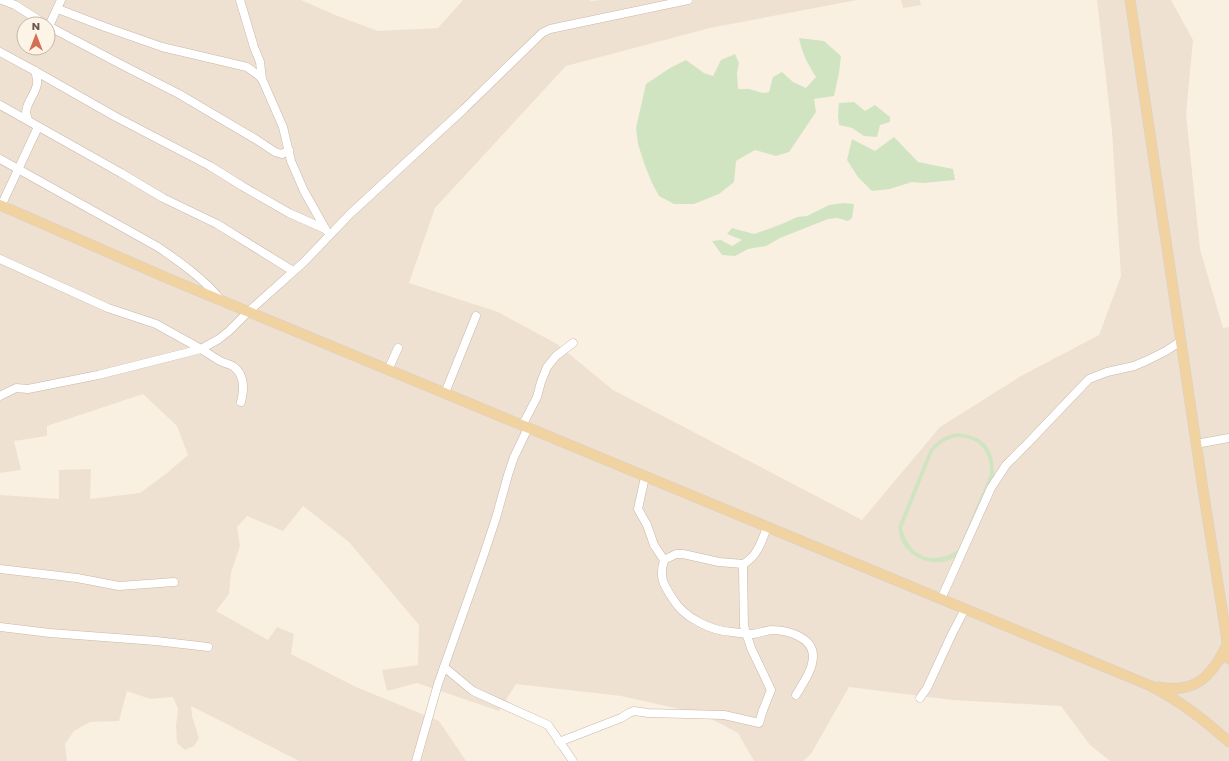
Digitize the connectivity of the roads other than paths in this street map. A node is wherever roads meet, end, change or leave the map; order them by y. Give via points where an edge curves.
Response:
1 (2, 0) edge
2 (62, 0) edge
3 (240, 0) edge
4 (688, 0) edge
5 (1130, 0) edge
6 (58, 9) junction
7 (33, 16) edge
8 (53, 16) edge
9 (56, 30) edge
10 (0, 52) edge
11 (260, 62) junction
12 (247, 66) junction
13 (35, 71) junction
14 (262, 79) junction
15 (0, 105) edge
16 (29, 121) junction
17 (38, 127) junction
18 (289, 150) junction
19 (0, 159) edge
20 (17, 168) junction
21 (0, 206) edge
22 (327, 232) junction
23 (0, 259) edge
24 (293, 271) junction
25 (222, 301) junction
26 (248, 312) junction
27 (476, 316) dead end
28 (1181, 340) junction
29 (573, 343) dead end
30 (398, 348) dead end
31 (201, 349) junction
32 (388, 370) junction
33 (445, 393) junction
34 (0, 396) edge
35 (241, 402) dead end
36 (525, 427) junction
37 (1229, 438) edge
38 (1196, 444) junction
39 (645, 477) junction
40 (767, 527) junction
41 (664, 560) junction
42 (743, 564) junction
43 (0, 569) edge
44 (174, 582) dead end
45 (941, 599) junction
46 (965, 609) junction
47 (0, 627) edge
48 (746, 633) junction
49 (1227, 645) junction
50 (208, 647) dead end
51 (1229, 659) edge
52 (444, 667) junction
53 (1150, 686) junction
54 (796, 695) dead end
55 (920, 698) dead end
56 (559, 742) junction
57 (1229, 742) edge
58 (416, 761) edge
59 (573, 761) edge

1 - 7 street
2 - 6 street
3 - 11 street
4 - 22 street via 550,29 542,33 464,109
5 - 28 main road
6 - 8 street
6 - 12 street via 162,47
9 - 18 street via 179,94 275,152 282,154
10 - 13 street
11 - 12 street via 254,66
11 - 14 street
12 - 14 street
13 - 16 street via 37,83 26,108 26,118
13 - 22 street
14 - 18 street via 283,127
15 - 16 street
16 - 17 street
17 - 20 street
17 - 24 street via 163,198 217,224
18 - 22 street via 304,191
19 - 20 street
20 - 21 street
20 - 25 street via 173,257 214,291
21 - 25 main road
22 - 24 street
23 - 31 street via 108,308 156,324
24 - 26 street
25 - 26 main road
26 - 31 street via 219,339
26 - 32 main road
27 - 33 street
28 - 38 main road
28 - 45 street via 1166,351 1134,366 1089,379 1006,465 991,488
29 - 36 street via 547,367
30 - 32 street
31 - 34 street via 91,376 28,389 16,388
31 - 35 street via 240,373 243,388
32 - 33 main road
33 - 36 main road
36 - 39 main road
36 - 52 street
37 - 38 street
38 - 49 main road
39 - 40 main road
39 - 41 street via 638,508 648,524 654,545
40 - 42 street via 758,549
40 - 45 main road
41 - 42 street via 676,554 683,554
41 - 48 street via 662,578 677,607 710,626
42 - 48 street
43 - 44 street via 119,586
45 - 46 main road
46 - 53 main road
46 - 55 street
47 - 50 street
48 - 54 street via 756,634 771,630 787,632 808,642 813,661
48 - 56 street via 771,690 759,723 724,715 634,711
49 - 51 main road
49 - 53 main road via 1213,670 1195,684 1176,689
52 - 56 street via 473,691 548,726
52 - 58 street
53 - 57 main road via 1172,697 1207,721
56 - 59 street

